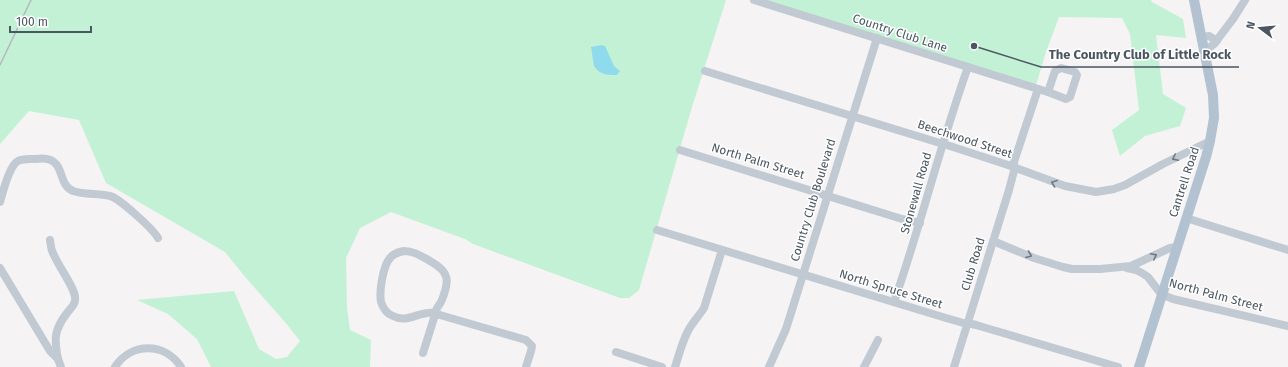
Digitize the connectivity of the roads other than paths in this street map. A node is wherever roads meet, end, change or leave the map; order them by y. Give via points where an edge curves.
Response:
1 (754, 0) edge
2 (1194, 0) edge
3 (1245, 0) edge
4 (1201, 37) junction
5 (876, 38) junction
6 (1217, 41) junction
7 (1204, 49) junction
8 (968, 67) junction
9 (706, 71) dead end
10 (1038, 89) junction
11 (1048, 92) dead end
12 (852, 117) junction
13 (1210, 140) junction
14 (943, 144) junction
15 (680, 150) dead end
16 (1014, 168) junction
17 (827, 195) junction
18 (0, 202) edge
19 (1186, 218) junction
20 (920, 223) junction
21 (656, 230) dead end
22 (158, 238) dead end
23 (50, 240) dead end
24 (993, 241) junction
25 (1177, 247) junction
26 (1288, 249) edge
27 (722, 250) junction
28 (1123, 267) junction
29 (0, 268) edge
30 (802, 275) junction
31 (1161, 294) junction
32 (894, 302) junction
33 (435, 313) junction
34 (967, 324) junction
35 (1288, 326) edge
36 (878, 340) dead end
37 (616, 352) dead end
38 (423, 353) dead end
39 (59, 363) edge
40 (115, 367) edge
41 (181, 367) edge
42 (526, 367) edge
43 (662, 367) edge
44 (675, 367) edge
45 (769, 367) edge
46 (864, 367) edge
47 (954, 367) edge
48 (1118, 367) edge
49 (1139, 367) edge

1 - 5 street, Country Club Lane
2 - 4 main road, Cantrell Road
3 - 6 street
4 - 6 street via 1209,36
4 - 7 main road, Cantrell Road
5 - 8 street, Country Club Lane
5 - 12 street, Country Club Boulevard
6 - 7 street
7 - 13 main road, Cantrell Road via 1214,106
8 - 10 street, Country Club Lane
8 - 14 street, Stonewall Road
9 - 12 street, Beechwood Street
10 - 11 street, Country Club Lane
10 - 16 street
12 - 14 street, Beechwood Street
12 - 17 street, Country Club Boulevard
13 -> 16 street, Beechwood Street via 1125,185 1102,191 1065,186
13 - 19 main road, Cantrell Road
14 - 16 street, Beechwood Street
14 - 20 street, Stonewall Road
15 - 17 street, North Palm Street
16 - 24 street, Club Road
17 - 20 street, North Palm Street
17 - 30 street, Country Club Boulevard
18 - 22 street via 15,163 22,159 48,159 56,164 64,183 70,189 112,196
19 - 25 main road, Cantrell Road
19 - 26 street
20 - 32 street, Stonewall Road
21 - 27 street, North Spruce Street
23 - 39 street via 53,254 76,298 56,330 55,342
24 -> 28 street via 1063,268
24 - 34 street, Club Road
28 -> 25 street
25 - 31 main road, Cantrell Road
27 - 30 street, North Spruce Street
27 - 44 street via 704,308 687,333
28 - 31 street, North Palm Street via 1136,270 1148,277
29 - 39 street
30 - 32 street, North Spruce Street
30 - 45 street, Country Club Boulevard via 786,329
31 - 35 street, North Palm Street
31 - 49 main road, Cantrell Road
32 - 34 street, North Spruce Street
33 - 33 street via 398,318 384,308 380,296 383,274 394,254 404,251 415,252 444,272 446,283 443,297
33 - 38 street
33 - 42 street via 526,340 532,346
34 - 47 street, Club Road
34 - 48 street, North Spruce Street
36 - 46 street
37 - 43 street
40 - 41 street via 125,355 139,349 154,348 173,357

